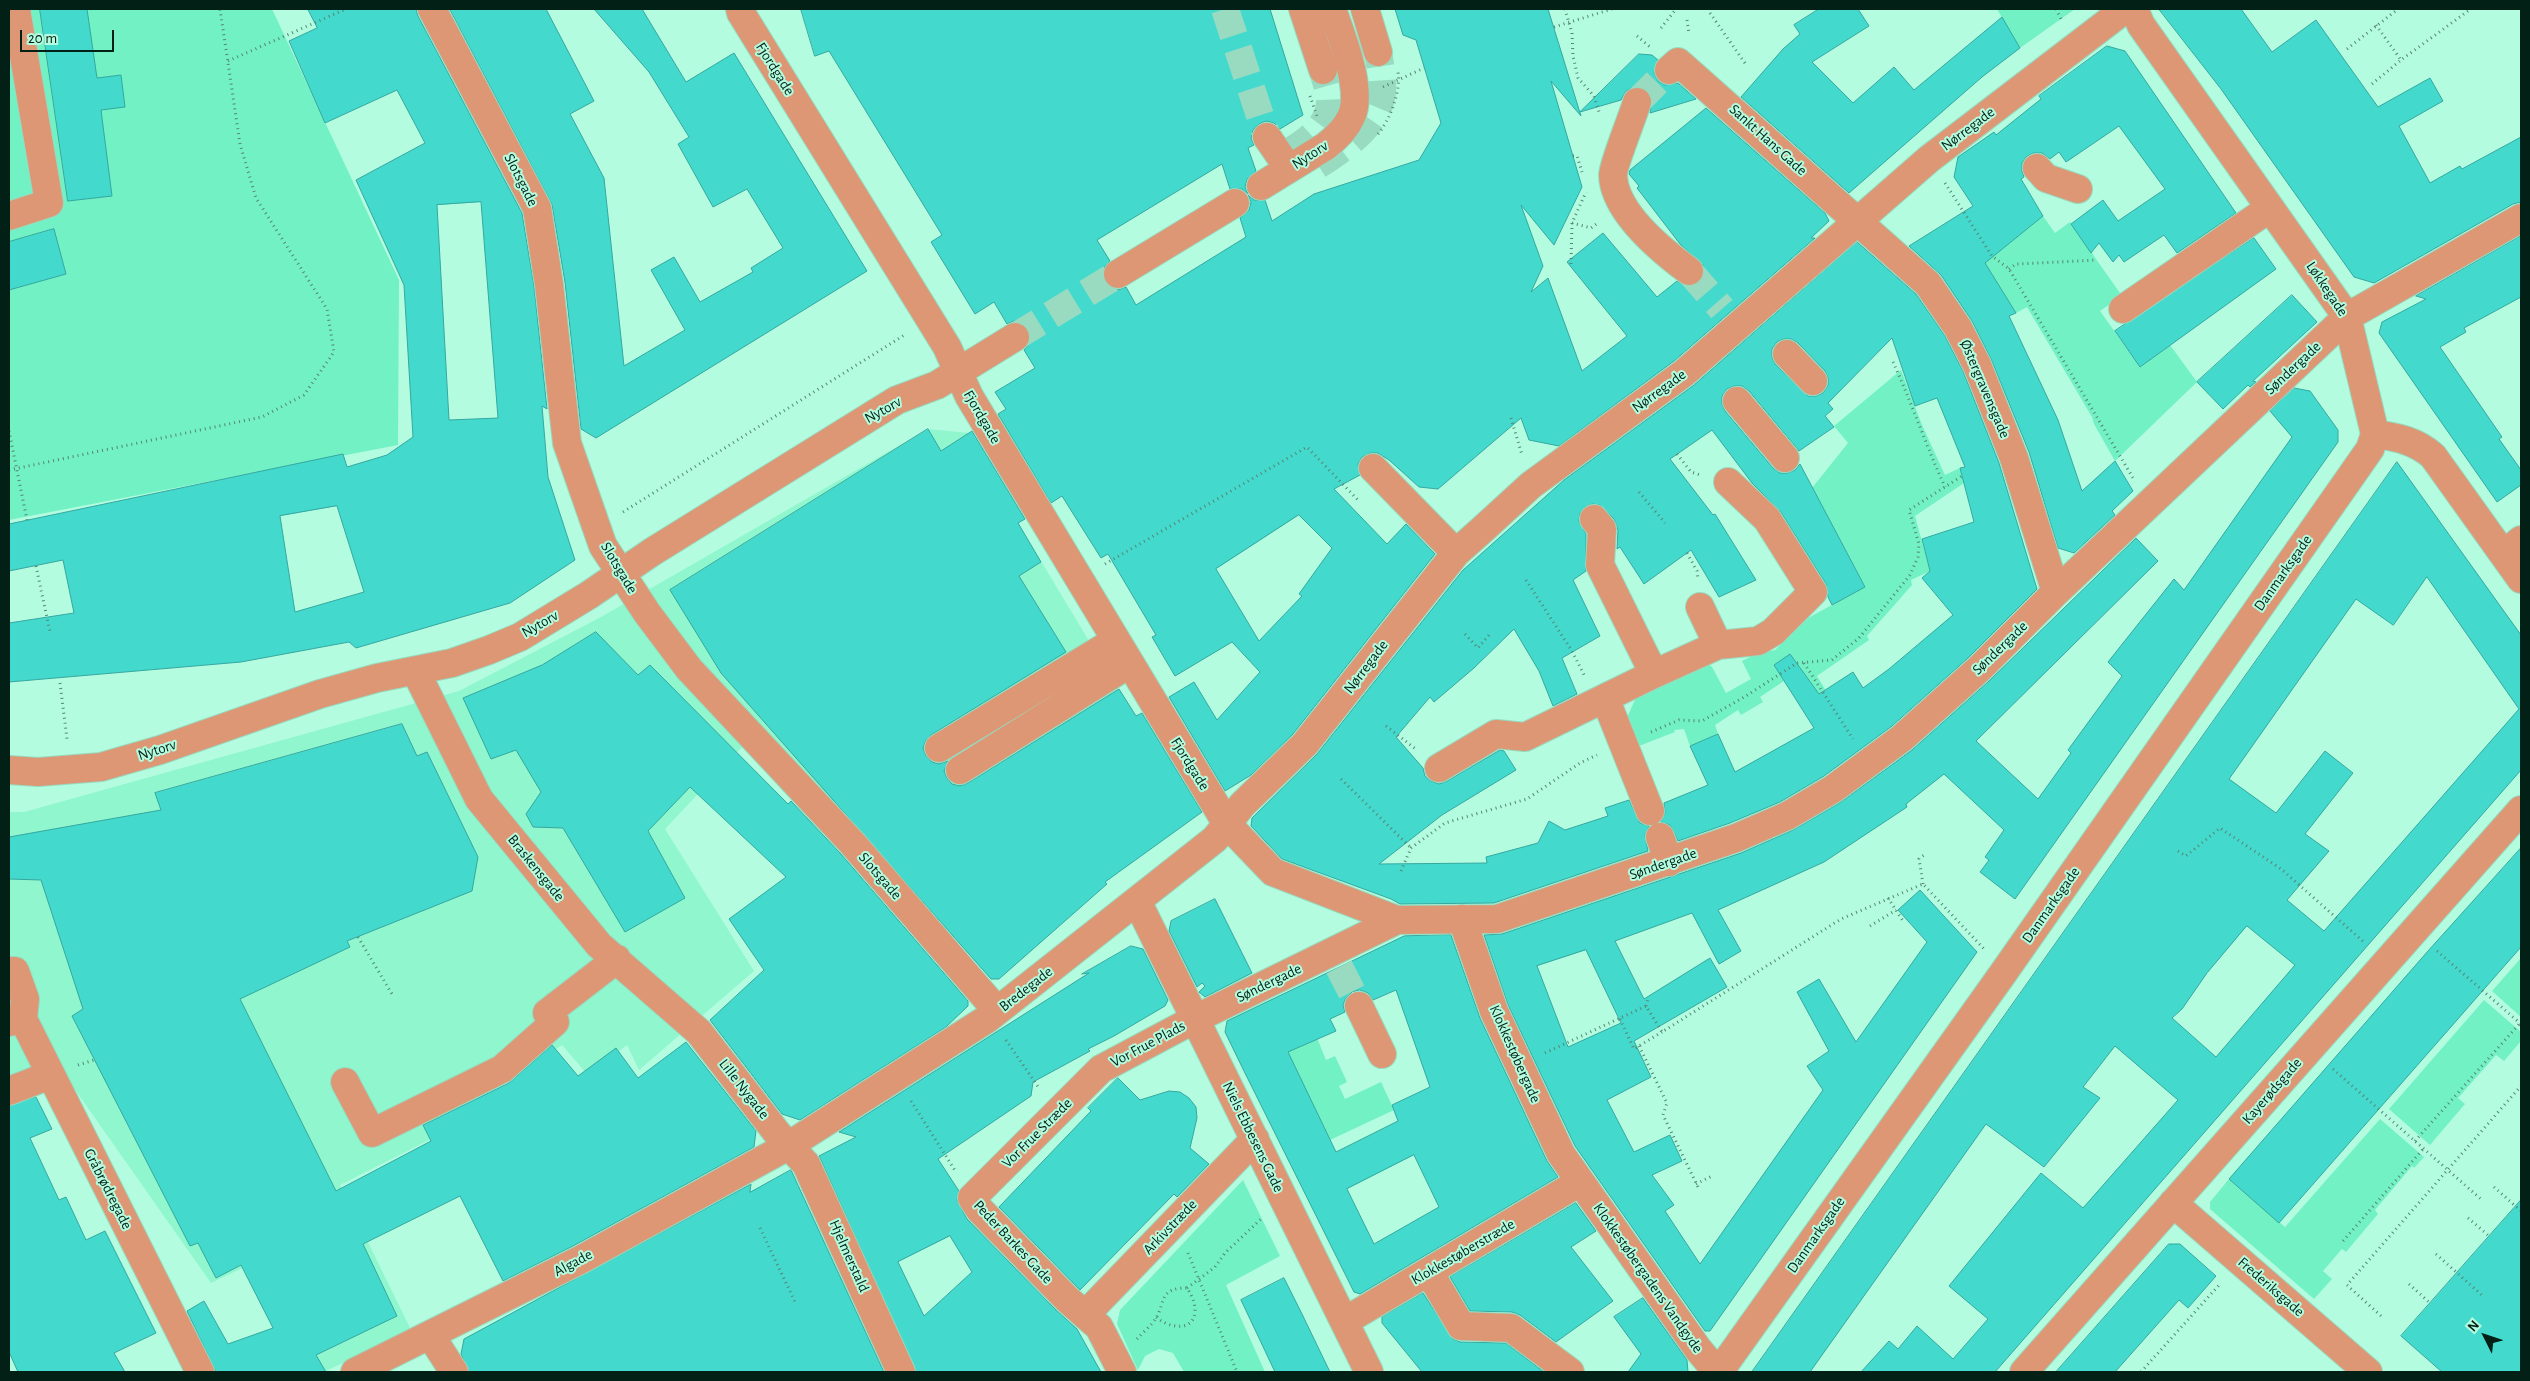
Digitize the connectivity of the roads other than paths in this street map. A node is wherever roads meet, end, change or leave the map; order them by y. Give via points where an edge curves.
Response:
1 (16, 9) edge
2 (432, 9) edge
3 (740, 9) edge
4 (1303, 9) edge
5 (1332, 9) edge
6 (1365, 9) edge
7 (2125, 13) edge
8 (1378, 52) tunnel mouth
9 (1674, 66) dead end
10 (1322, 70) tunnel mouth
11 (1637, 102) tunnel mouth
12 (1267, 137) tunnel mouth
13 (2037, 168) dead end
14 (1289, 169) junction
15 (1261, 186) dead end
16 (2078, 189) dead end
17 (1235, 203) dead end
18 (2270, 208) junction
19 (9, 216) edge
20 (2521, 218) edge
21 (1857, 220) junction
22 (1689, 271) tunnel mouth
23 (1118, 274) tunnel mouth
24 (2123, 309) dead end
25 (2347, 317) junction
26 (1015, 337) tunnel mouth
27 (1786, 354) dead end
28 (957, 373) junction
29 (1812, 381) dead end
30 (1737, 401) dead end
31 (2375, 434) junction
32 (1786, 458) dead end
33 (1373, 468) dead end
34 (1728, 482) dead end
35 (1594, 519) dead end
36 (2512, 547) edge
37 (1456, 553) junction
38 (620, 572) junction
39 (2521, 579) edge
40 (2056, 592) junction
41 (1700, 607) dead end
42 (1114, 641) junction
43 (1718, 645) junction
44 (1129, 664) junction
45 (416, 672) junction
46 (1654, 674) junction
47 (1601, 700) junction
48 (939, 748) dead end
49 (1439, 768) road end
50 (9, 770) edge
51 (960, 770) dead end
52 (2521, 810) edge
53 (1650, 811) dead end
54 (1234, 814) junction
55 (1660, 837) dead end
56 (1669, 862) junction
57 (1137, 901) junction
58 (1462, 919) junction
59 (1397, 920) junction
60 (617, 959) junction
61 (9, 971) edge
62 (1359, 1006) tunnel mouth
63 (987, 1009) junction
64 (1195, 1019) junction
65 (16, 1020) edge
66 (700, 1032) joint
67 (1382, 1054) dead end
68 (1101, 1069) joint
69 (50, 1075) junction
70 (345, 1082) dead end
71 (9, 1092) edge
72 (1255, 1139) junction
73 (788, 1146) junction
74 (1580, 1182) junction
75 (972, 1198) joint
76 (2173, 1203) junction
77 (1429, 1272) junction
78 (1085, 1315) junction
79 (1345, 1321) junction
80 (431, 1336) junction
81 (199, 1369) edge
82 (355, 1372) edge
83 (454, 1372) edge
84 (901, 1372) edge
85 (1122, 1372) edge
86 (1369, 1372) edge
87 (1570, 1372) edge
88 (1718, 1372) edge
89 (2024, 1372) edge
90 (2368, 1372) edge

1 - 19 street via 48,203
2 - 38 street, Slotsgade via 537,208 567,443 603,546
3 - 28 street, Fjordgade via 947,347
4 - 10 street
5 - 14 street, Nytorv via 1352,77 1355,102 1352,116 1331,142
6 - 8 street
7 - 18 street, Løkkegade via 2141,25
7 - 21 street, Nørregade via 1929,159
9 - 21 street, Sankt Hans Gade
11 - 22 street via 1613,174 1621,203 1659,249
12 - 14 street
13 - 16 street via 2046,178
14 - 15 street, Nytorv
17 - 23 street
18 - 24 street
18 - 25 street, Løkkegade
20 - 25 street, Søndergade
21 - 37 street, Nørregade via 1730,318 1684,373 1531,485
21 - 40 street, Østergravensgade via 1928,284 1978,365 2014,458
25 - 31 street, Løkkegade
25 - 40 street, Søndergade
26 - 28 street, Nytorv
27 - 29 street
28 - 38 street, Nytorv via 937,386 897,400
28 - 42 street, Fjordgade
30 - 32 street
31 - 36 street via 2396,436 2421,445
31 - 88 street, Danmarksgade via 2370,449 2004,972
33 - 37 street
34 - 43 street via 1767,519 1813,592 1773,632 1758,641
35 - 46 street via 1602,529 1600,565
36 - 39 street
37 - 54 street, Nørregade via 1305,744
38 - 45 street, Nytorv via 589,596 520,637 452,663
38 - 63 street, Slotsgade via 689,669 852,844
40 - 56 street, Søndergade via 1979,669 1902,738 1833,789 1787,816
41 - 43 street
42 - 44 street, Fjordgade
42 - 48 street
43 - 46 street
44 - 51 street
44 - 54 street, Fjordgade
45 - 50 street, Nytorv via 377,678 320,694 160,750 101,767 38,772
45 - 60 street, Braskensgade via 479,799 599,945
46 - 47 street
47 - 49 street via 1526,737 1496,734
47 - 53 street
52 - 76 street, Kayerødsgade
54 - 57 street, Bredegade via 1215,839
54 - 59 street, Søndergade via 1273,872
55 - 56 street
56 - 58 street, Søndergade via 1497,919
57 - 63 street, Bredegade
57 - 64 street, Niels Ebbesens Gade
58 - 59 street, Søndergade
58 - 74 street, Klokkestøbergade via 1494,1011 1561,1154
59 - 64 street, Søndergade via 1335,959
60 - 66 street, Braskensgade
60 - 70 street via 551,1018 364,1119
61 - 65 street via 15,971 26,999
62 - 67 street
63 - 73 street, Bredegade via 895,1079
64 - 68 street, Vor Frue Plads
64 - 72 street, Niels Ebbesens Gade
65 - 69 street, Gråbrødregade
66 - 73 street, Lille Nygade
68 - 75 street, Vor Frue Stræde
69 - 71 street
69 - 81 street, Gråbrødregade
72 - 78 street, Arkivstræde
72 - 79 street, Niels Ebbesens Gade
73 - 80 street, Algade via 580,1260
73 - 84 street, Hjelmerstald via 806,1164
74 - 77 street, Klokkestøberstræde
74 - 88 street, Klokkestøbergadens Vandgyde via 1698,1349
75 - 78 street, Peder Barkes Gade via 980,1210
76 - 89 street, Kayerødsgade
76 - 90 street, Frederiksgade
77 - 79 street, Klokkestøberstræde
77 - 87 street via 1461,1326 1511,1328
78 - 85 street, Peder Barkes Gade via 1099,1327
79 - 86 street, Niels Ebbesens Gade
80 - 82 street, Algade
80 - 83 street

